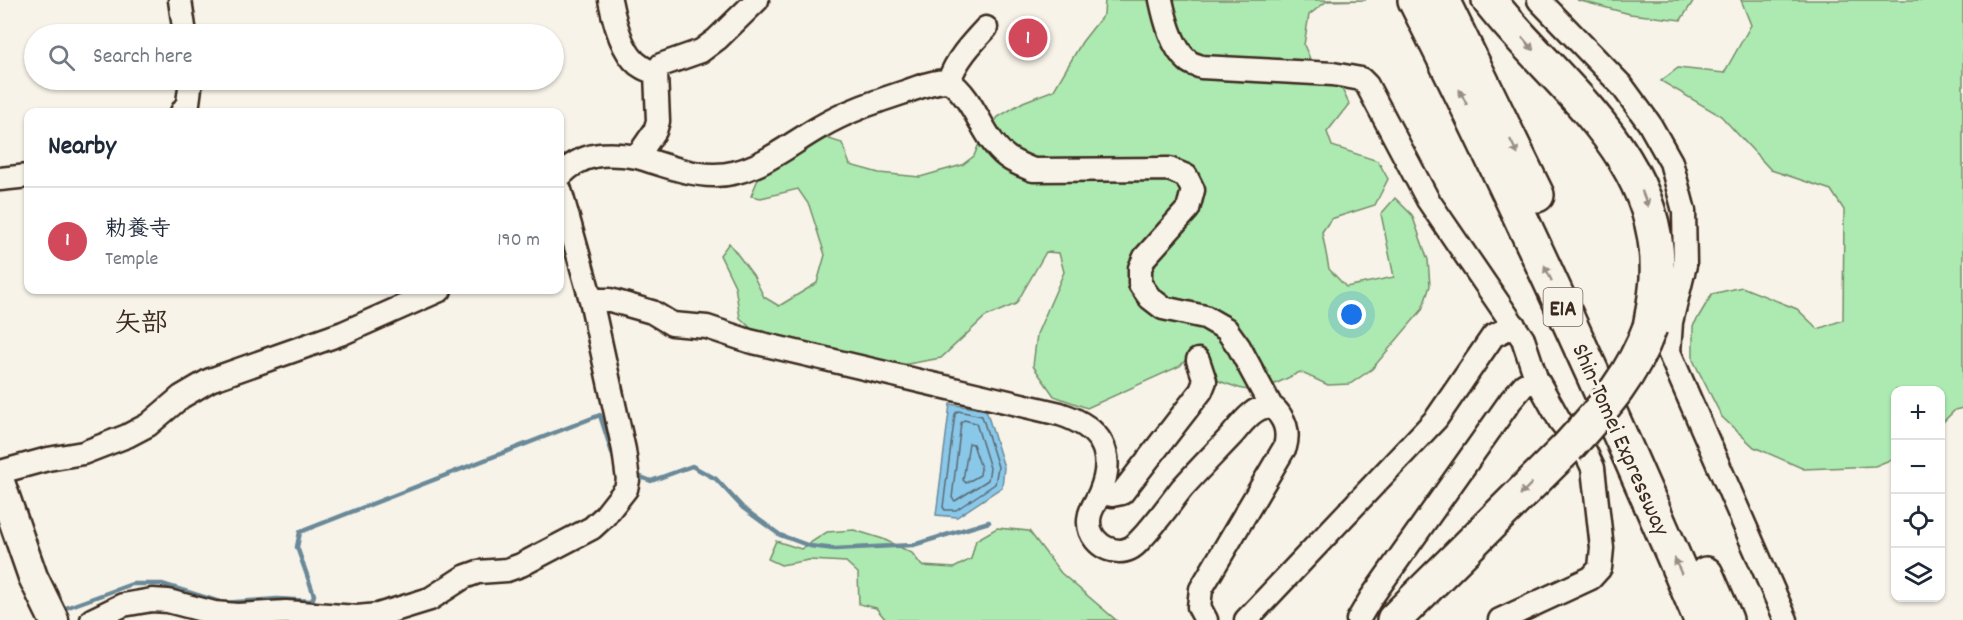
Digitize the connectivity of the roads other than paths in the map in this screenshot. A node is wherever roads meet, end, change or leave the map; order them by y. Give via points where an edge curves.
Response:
1 (180, 0) edge
2 (610, 0) edge
3 (757, 0) edge
4 (1161, 0) edge
5 (1415, 0) edge
6 (1442, 0) edge
7 (1489, 0) edge
8 (1539, 0) edge
9 (184, 24) edge
10 (986, 28) dead end
11 (656, 73) junction
12 (949, 81) junction
13 (190, 90) edge
14 (185, 108) edge
15 (638, 157) junction
16 (564, 173) edge
17 (24, 176) edge
18 (0, 179) edge
19 (564, 204) edge
20 (431, 294) edge
21 (591, 300) junction
22 (1514, 325) junction
23 (1198, 360) dead end
24 (1536, 378) junction
25 (1272, 408) junction
26 (0, 472) edge
27 (0, 482) edge
28 (1100, 493) junction
29 (54, 620) edge
30 (92, 620) edge
31 (1206, 620) edge
32 (1246, 620) edge
33 (1358, 620) edge
34 (1394, 620) edge
35 (1500, 620) edge
36 (1701, 620) edge
37 (1726, 620) edge
38 (1786, 620) edge

1 - 9 street
2 - 11 street via 614,21 629,54 640,67
3 - 11 street via 701,51 661,64
4 - 22 street via 1177,49 1188,62 1201,67 1361,79 1428,200
36 -> 5 highway, Shin-Tomei Expressway / E1A via 1591,367
6 -> 37 highway, Shin-Tomei Expressway / E1A via 1605,342
7 -> 34 highway, bridge via 1606,131 1631,169 1649,210 1656,253 1650,327 1625,380 1598,414
8 - 38 street via 1622,86 1671,162 1684,211 1685,266 1671,322 1670,352
10 - 12 street via 969,46
11 - 15 street via 658,121
12 - 15 street via 860,107 754,168 732,174 697,174
12 - 25 street via 972,105 1005,156 1033,170 1168,169 1185,176 1193,190 1188,209 1145,257 1140,284 1149,298 1163,308 1205,317 1226,329
13 - 14 street
15 - 16 street via 591,156
17 - 18 street
19 - 21 street
20 - 26 street via 343,333 210,380 127,436 83,453
21 - 28 street via 610,300 652,312 672,324 707,327 749,341 1073,418 1094,432 1104,449 1107,464
21 - 30 street via 627,472 626,489 592,528 521,565 478,572 430,599 378,615 237,615 152,600 123,605
22 - 24 street via 1528,350
22 - 32 street via 1493,336 1436,418
23 - 28 street via 1205,381 1201,391 1122,493
24 - 33 street via 1511,400
24 - 35 street via 1593,468 1602,548 1600,568 1591,578
25 - 28 street via 1260,409 1244,422 1126,551 1103,546 1091,533 1090,514
25 - 31 street via 1287,430 1285,447 1201,589 1199,607
27 - 29 main road via 33,577

